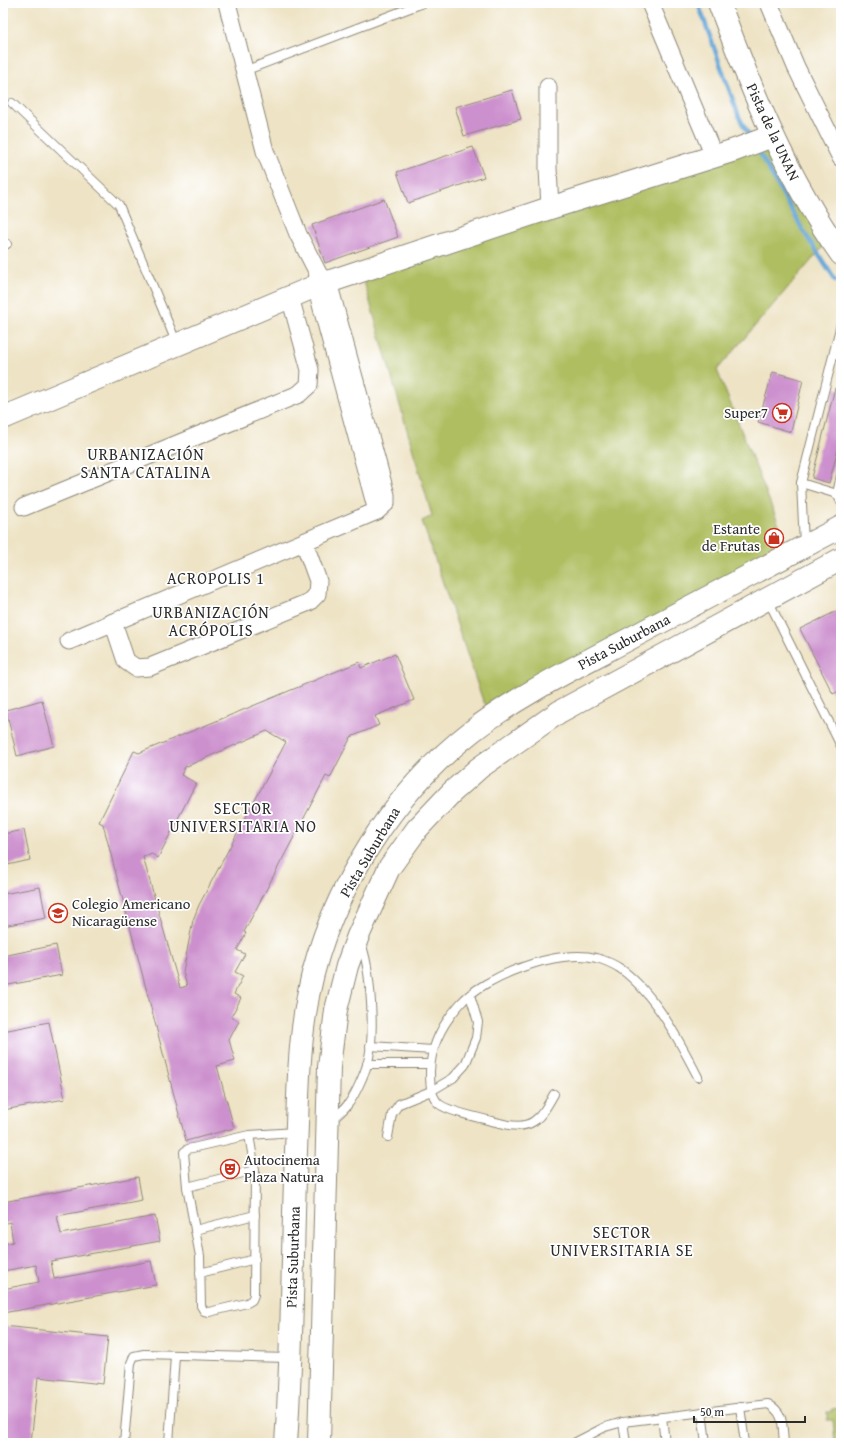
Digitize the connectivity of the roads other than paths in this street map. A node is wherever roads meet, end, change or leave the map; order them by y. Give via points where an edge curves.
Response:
1 (227, 3) edge
2 (423, 3) edge
3 (650, 3) edge
4 (719, 3) edge
5 (769, 3) edge
6 (244, 71) junction
7 (548, 87) dead end
8 (12, 103) dead end
9 (744, 146) junction
10 (841, 158) edge
11 (550, 208) junction
12 (841, 254) edge
13 (321, 281) junction
14 (290, 297) junction
15 (841, 324) edge
16 (838, 337) junction
17 (178, 345) junction
18 (841, 345) edge
19 (3, 418) edge
20 (841, 475) edge
21 (801, 483) junction
22 (837, 494) junction
23 (841, 502) edge
24 (24, 507) dead end
25 (841, 527) edge
26 (304, 542) junction
27 (804, 546) junction
28 (841, 559) edge
29 (768, 599) junction
30 (113, 622) junction
31 (69, 641) dead end
32 (841, 746) edge
33 (358, 936) junction
34 (470, 995) junction
35 (370, 1046) junction
36 (433, 1050) junction
37 (367, 1064) junction
38 (430, 1064) junction
39 (698, 1076) dead end
40 (431, 1091) junction
41 (554, 1094) dead end
42 (328, 1124) junction
43 (297, 1132) junction
44 (249, 1135) junction
45 (388, 1137) dead end
46 (255, 1170) junction
47 (187, 1187) junction
48 (255, 1215) junction
49 (196, 1230) junction
50 (255, 1259) junction
51 (200, 1273) junction
52 (291, 1334) junction
53 (175, 1356) junction
54 (290, 1358) junction
55 (740, 1407) junction
56 (702, 1412) junction
57 (662, 1417) junction
58 (623, 1422) junction
59 (124, 1443) edge
60 (169, 1443) edge
61 (286, 1443) edge
62 (293, 1443) edge
63 (319, 1443) edge
64 (576, 1443) edge
65 (626, 1443) edge
66 (665, 1443) edge
67 (706, 1443) edge
68 (745, 1443) edge
69 (784, 1443) edge

1 - 6 street
2 - 6 lane
3 - 9 street
4 - 9 main road, Pista de la UNAN via 752,91
5 - 10 street via 796,67
6 - 13 street via 265,151 298,234
7 - 11 street
8 - 17 lane via 119,205
9 - 11 main road
9 - 12 main road, Pista de la UNAN via 798,185
11 - 13 main road
13 - 14 main road
13 - 26 street via 377,511
14 - 17 main road
14 - 24 street via 310,370 309,385 299,394
15 - 16 lane
16 - 18 lane
16 - 21 lane
17 - 19 main road
20 - 22 lane
21 - 22 lane
21 - 27 lane
22 - 23 lane
25 - 27 main road, Pista Suburbana
26 - 30 street
26 - 30 street via 318,581 317,594 309,602 150,667 136,668 126,661
27 - 43 main road, Pista Suburbana via 569,671 516,702 470,733 424,776 396,808 350,880 328,927 314,970 305,1012
28 - 29 main road, Pista Suburbana
29 - 32 lane
29 - 33 main road, Pista Suburbana via 559,712 479,768 451,793 418,829 389,868
30 - 31 street
33 - 35 lane via 365,952 371,995
33 - 42 main road, Pista Suburbana via 336,1010 329,1067
34 - 36 lane via 441,1030
34 - 39 lane via 482,986 519,968 564,957 596,958 621,969 648,995 683,1047
34 - 40 lane via 478,1022 476,1038 465,1065 453,1078
35 - 36 lane
35 - 37 lane
36 - 38 lane
37 - 38 lane
37 - 42 lane via 349,1103
38 - 40 lane
40 - 41 lane via 438,1104 450,1110 507,1125 526,1126 542,1117
40 - 45 lane via 399,1104 392,1114
42 - 63 main road, Pista Suburbana
43 - 44 lane
43 - 52 main road, Pista Suburbana
44 - 46 lane
44 - 47 lane via 184,1152
46 - 47 lane
46 - 48 lane
47 - 49 lane
48 - 49 lane
48 - 50 lane
49 - 51 lane
50 - 51 lane
50 - 51 lane via 254,1295 247,1303 204,1311 201,1306
52 - 54 main road, Pista Suburbana
52 - 62 main road via 296,1382
53 - 54 lane
53 - 59 lane via 134,1356 130,1363
53 - 60 lane
54 - 61 main road, Pista Suburbana
55 - 56 lane
55 - 68 lane
55 - 69 lane via 768,1404 777,1409 782,1418
56 - 57 lane
56 - 67 lane
57 - 58 lane
57 - 66 lane
58 - 64 lane via 605,1427
58 - 65 lane

